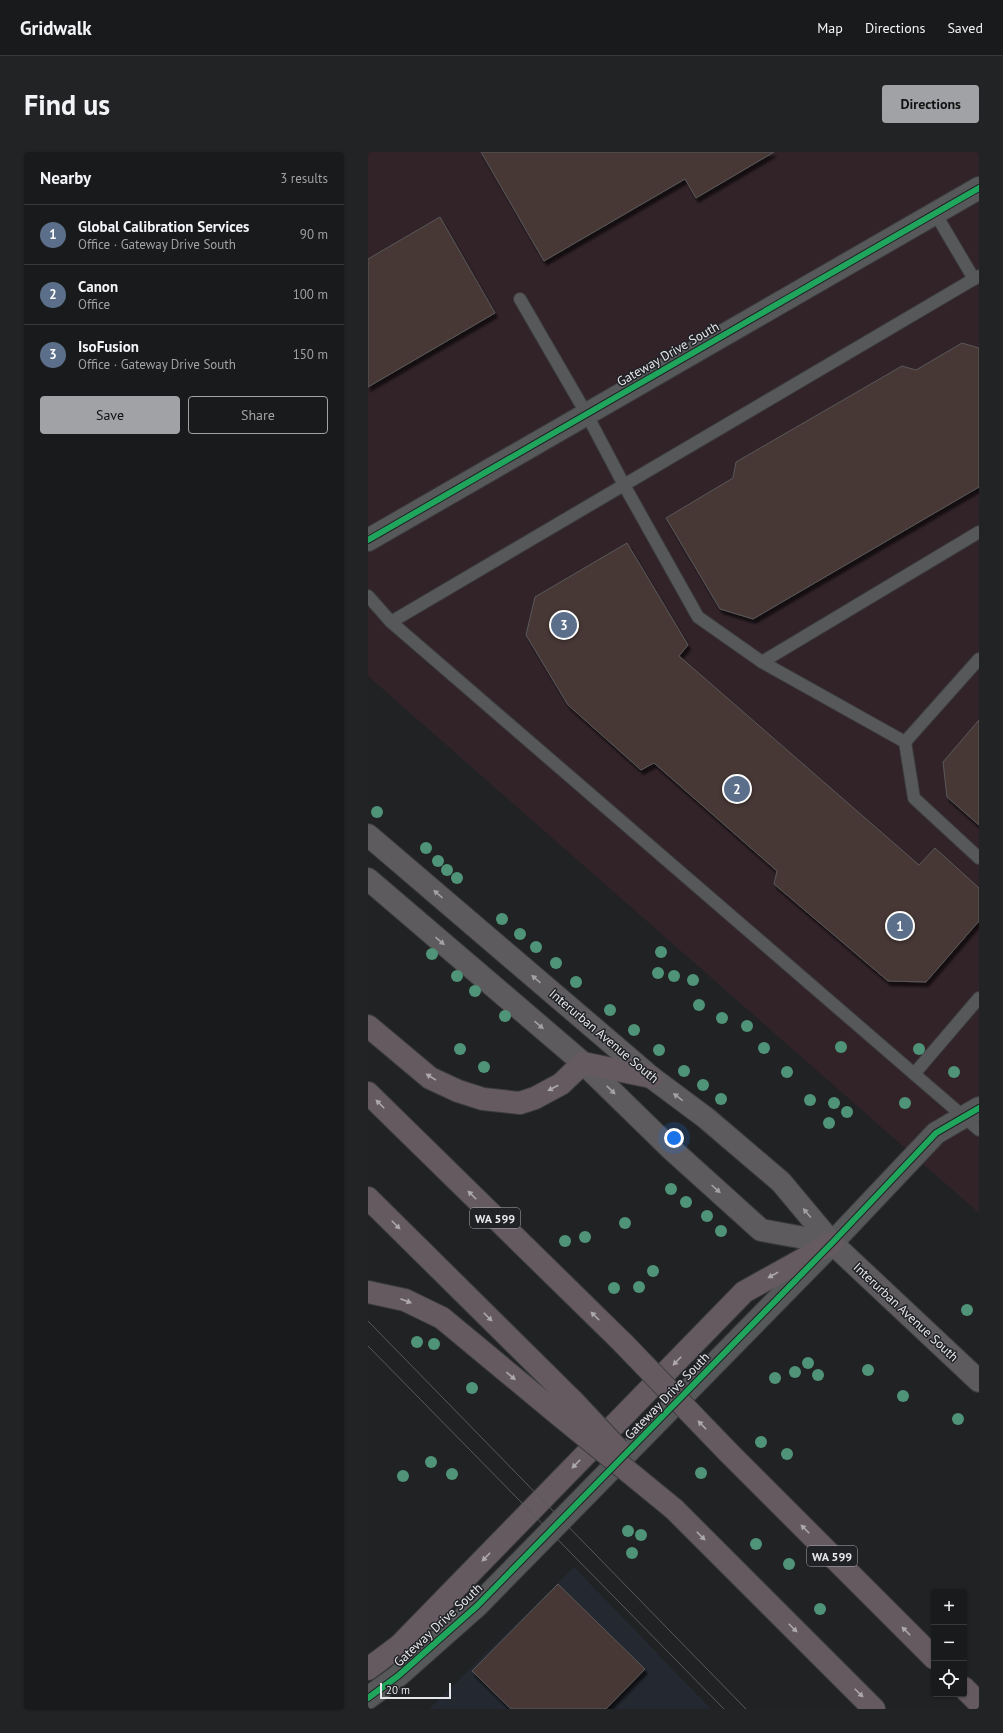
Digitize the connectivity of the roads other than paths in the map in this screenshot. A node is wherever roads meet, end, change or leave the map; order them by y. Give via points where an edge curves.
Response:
1 (979, 188) edge
2 (935, 213) junction
3 (976, 278) edge
4 (520, 299) dead end
5 (586, 413) junction
6 (624, 485) junction
7 (979, 532) edge
8 (368, 540) edge
9 (368, 596) edge
10 (391, 622) junction
11 (979, 659) edge
12 (762, 662) junction
13 (905, 742) junction
14 (368, 835) edge
15 (979, 858) edge
16 (368, 879) edge
17 (979, 998) edge
18 (368, 1026) edge
19 (583, 1063) junction
20 (914, 1074) junction
21 (651, 1077) junction
22 (368, 1093) edge
23 (974, 1118) edge
24 (368, 1198) edge
25 (832, 1243) junction
26 (368, 1292) edge
27 (979, 1381) edge
28 (566, 1408) junction
29 (931, 1655) edge
30 (368, 1669) edge
31 (967, 1691) edge
32 (368, 1698) edge
33 (979, 1703) edge
34 (874, 1709) edge

1 - 2 street, Gateway Drive South
2 - 3 lane
2 - 5 street, Gateway Drive South
3 - 6 lane
4 - 5 lane
5 - 6 lane
5 - 8 street, Gateway Drive South
6 - 10 lane
6 - 12 lane via 698,617
7 - 12 lane
9 - 10 lane
10 - 20 lane
11 - 13 lane
12 - 13 lane
13 - 15 lane via 914,798
21 -> 14 main road, Interurban Avenue South
16 -> 19 main road
17 - 20 lane
19 -> 18 highway via 561,1084 535,1098 520,1103 483,1099 430,1078
19 - 21 highway
19 -> 25 main road via 669,1147 761,1230
20 - 23 lane
25 -> 21 main road, Interurban Avenue South via 781,1182 706,1118
29 -> 22 highway, WA 599, bridge via 623,1343
23 - 25 street, Gateway Drive South via 936,1133
24 -> 28 highway
25 - 27 main road, Interurban Avenue South
25 -> 30 highway via 744,1292 400,1645
25 - 32 street, Gateway Drive South via 477,1606 398,1676
26 -> 28 highway via 405,1300 442,1318
28 -> 34 highway, bridge via 674,1509
31 - 33 highway

